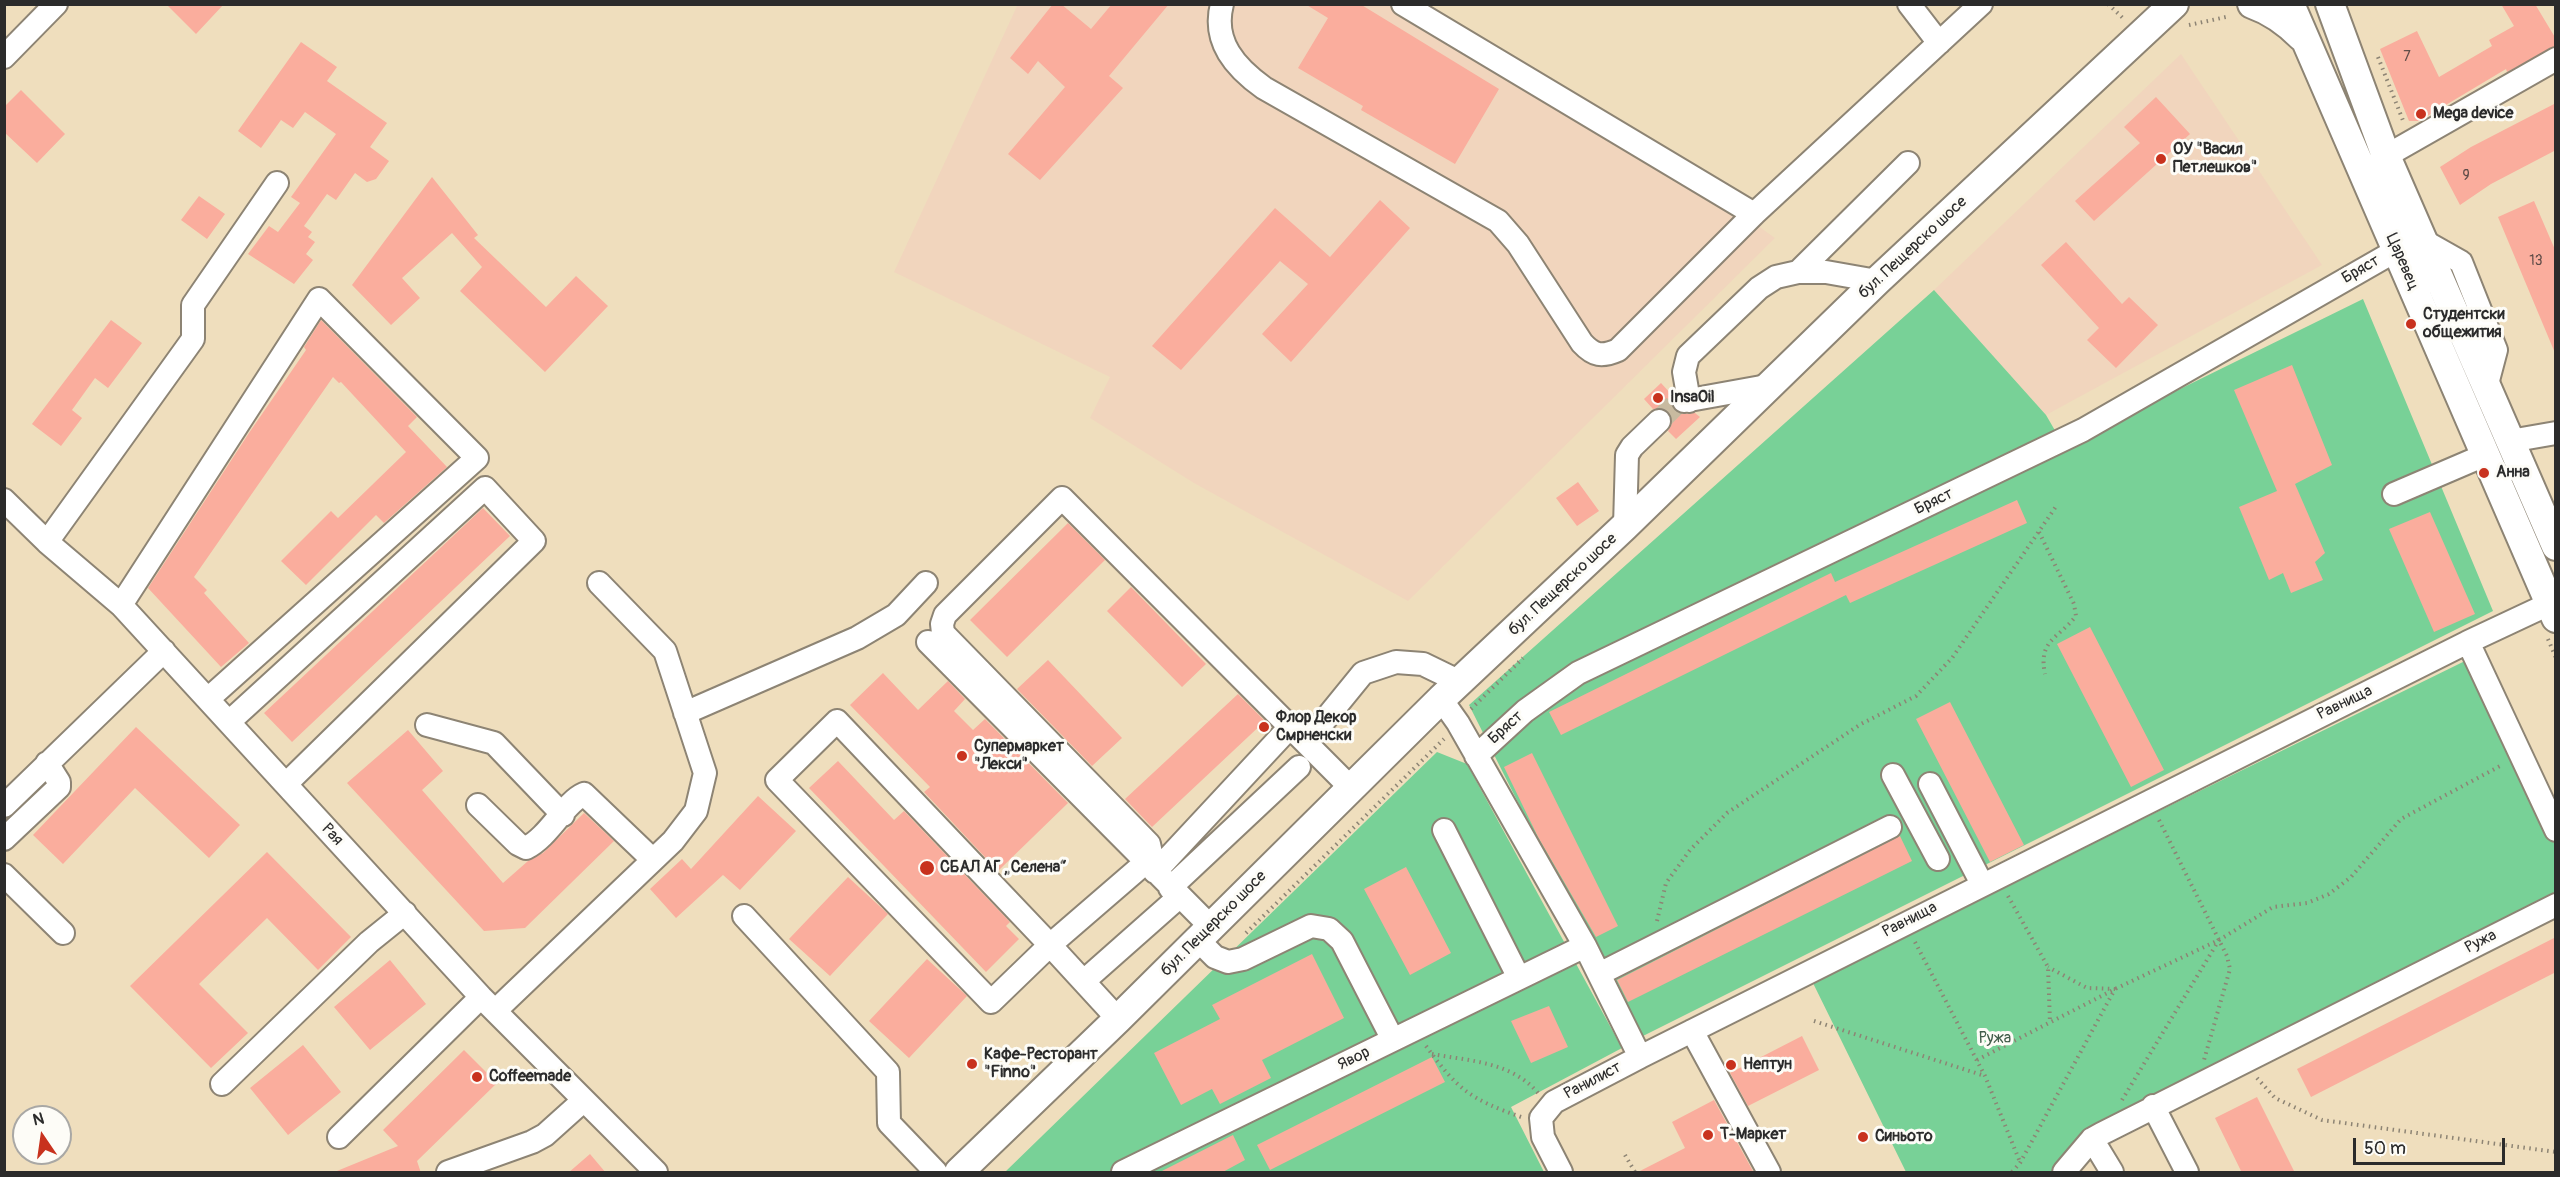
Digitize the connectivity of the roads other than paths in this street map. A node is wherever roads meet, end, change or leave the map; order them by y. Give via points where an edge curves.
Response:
1 (56, 4) edge
2 (1222, 4) edge
3 (1403, 4) edge
4 (1909, 4) edge
5 (1981, 4) edge
6 (2252, 4) edge
7 (2290, 4) edge
8 (2330, 4) edge
9 (2177, 13) edge
10 (2306, 40) junction
11 (1939, 43) junction
12 (4, 57) edge
13 (2556, 59) edge
14 (2386, 156) junction
15 (1908, 163) dead end
16 (277, 183) dead end
17 (1754, 214) junction
18 (2409, 245) junction
19 (1798, 272) junction
20 (1877, 281) junction
21 (1767, 386) junction
22 (1659, 421) tunnel mouth
23 (2556, 433) edge
24 (2510, 441) junction
25 (2485, 455) junction
26 (2394, 494) dead end
27 (4, 500) edge
28 (1625, 526) junction
29 (47, 542) junction
30 (2556, 546) edge
31 (926, 583) dead end
32 (599, 584) dead end
33 (121, 605) junction
34 (2552, 611) edge
35 (928, 642) dead end
36 (2468, 642) junction
37 (164, 651) junction
38 (1450, 691) junction
39 (208, 699) junction
40 (685, 712) junction
41 (229, 722) junction
42 (427, 724) dead end
43 (1298, 735) junction
44 (1476, 756) junction
45 (47, 763) junction
46 (1299, 767) dead end
47 (1893, 775) dead end
48 (286, 784) junction
49 (1351, 788) junction
50 (2547, 794) edge
51 (478, 805) dead end
52 (4, 806) edge
53 (1913, 809) junction
54 (563, 815) junction
55 (1890, 828) dead end
56 (1444, 830) dead end
57 (2556, 830) edge
58 (4, 839) edge
59 (1938, 859) dead end
60 (653, 860) junction
61 (4, 875) edge
62 (1162, 880) junction
63 (1989, 880) junction
64 (2556, 904) edge
65 (405, 914) junction
66 (744, 916) dead end
67 (63, 933) dead end
68 (1205, 934) junction
69 (1050, 945) junction
70 (1585, 946) junction
71 (1599, 974) junction
72 (1519, 978) junction
73 (1084, 981) junction
74 (488, 1004) junction
75 (1118, 1019) junction
76 (1692, 1031) junction
77 (1393, 1040) junction
78 (1640, 1057) junction
79 (222, 1084) dead end
80 (584, 1100) junction
81 (2153, 1106) junction
82 (339, 1137) dead end
83 (2092, 1139) junction
84 (1552, 1170) edge
85 (448, 1173) edge
86 (656, 1173) edge
87 (936, 1173) edge
88 (958, 1173) edge
89 (1123, 1173) edge
90 (1769, 1173) edge
91 (2064, 1173) edge
92 (2112, 1173) edge
93 (2187, 1173) edge

1 - 12 street
2 - 17 street via 1221,35 1227,53 1245,74 1498,221 1592,353 1605,356 1618,350
3 - 17 street
4 - 11 street
5 - 11 street
6 - 10 main road via 2286,21
7 - 10 main road, Царевец
8 - 14 main road, Царевец
9 - 20 main road, бул. Пещерско шосе
10 - 18 main road, Царевец
11 - 17 street
13 - 14 street
14 - 18 main road, Царевец
15 - 19 street
16 - 29 street via 193,305 194,339
18 - 24 main road, Царевец
18 - 25 main road, Царевец
18 - 44 street, Бряст via 2083,430 1578,674 1525,711
19 - 20 street via 1826,272
19 - 21 street via 1776,277 1759,288 1688,356 1684,372 1687,401
20 - 21 main road, бул. Пещерско шосе
21 - 28 main road, бул. Пещерско шосе
22 - 28 street via 1627,455
23 - 24 street
24 - 30 main road, Царевец
25 - 26 street
25 - 34 main road, Царевец
27 - 29 street, Рая
28 - 38 main road, бул. Пещерско шосе
29 - 33 street, Рая
31 - 40 street via 896,615 857,638
32 - 40 street via 665,651
33 - 37 street, Рая
33 - 39 street via 319,299 477,458
34 - 36 street, Равнища
35 - 62 street
36 - 50 street via 2521,756
36 - 63 street, Равнища
37 - 39 street, Рая
37 - 45 street
38 - 43 street via 1423,664 1396,662 1363,673
38 - 44 street via 1458,723
38 - 49 main road, бул. Пещерско шосе
39 - 41 street, Рая
40 - 60 street via 705,773 696,811
41 - 48 street, Рая
41 - 48 street via 485,488 534,541
42 - 54 street via 494,743
43 - 49 street
43 - 62 street
43 - 62 street via 1062,498 945,615 943,633 1149,844
44 - 70 street
45 - 52 street
45 - 58 street via 60,787
46 - 62 street
47 - 53 street
48 - 65 street, Рая
49 - 68 main road, бул. Пещерско шосе
50 - 57 street
51 - 54 street via 526,848 534,845
53 - 59 street
53 - 63 street via 1933,791
54 - 60 street via 584,794
55 - 71 street
56 - 72 street
60 - 74 street
61 - 67 street
62 - 68 street
62 - 69 street
62 - 73 street
63 - 76 street, Равнища
64 - 81 street, Ружа
65 - 74 street, Рая
65 - 79 street via 369,942
66 - 87 street via 888,1072 889,1123
68 - 75 main road, бул. Пещерско шосе
68 - 77 street via 1220,958 1228,962 1243,959 1311,926 1329,929 1342,941
69 - 69 street via 837,721 777,780 991,1002
69 - 73 street
70 - 71 street
70 - 72 street, Явор
71 - 78 street
72 - 77 street, Явор
73 - 75 street
74 - 80 street, Рая
74 - 82 street
75 - 88 main road, бул. Пещерско шосе
76 - 78 street, Равнища
76 - 90 street
77 - 89 street, Явор
78 - 84 street, Ранилист via 1554,1102 1546,1115 1543,1137
80 - 85 street via 532,1142
80 - 86 street, Рая
81 - 83 street, Ружа
81 - 93 street
83 - 91 street, Ружа
83 - 92 street

